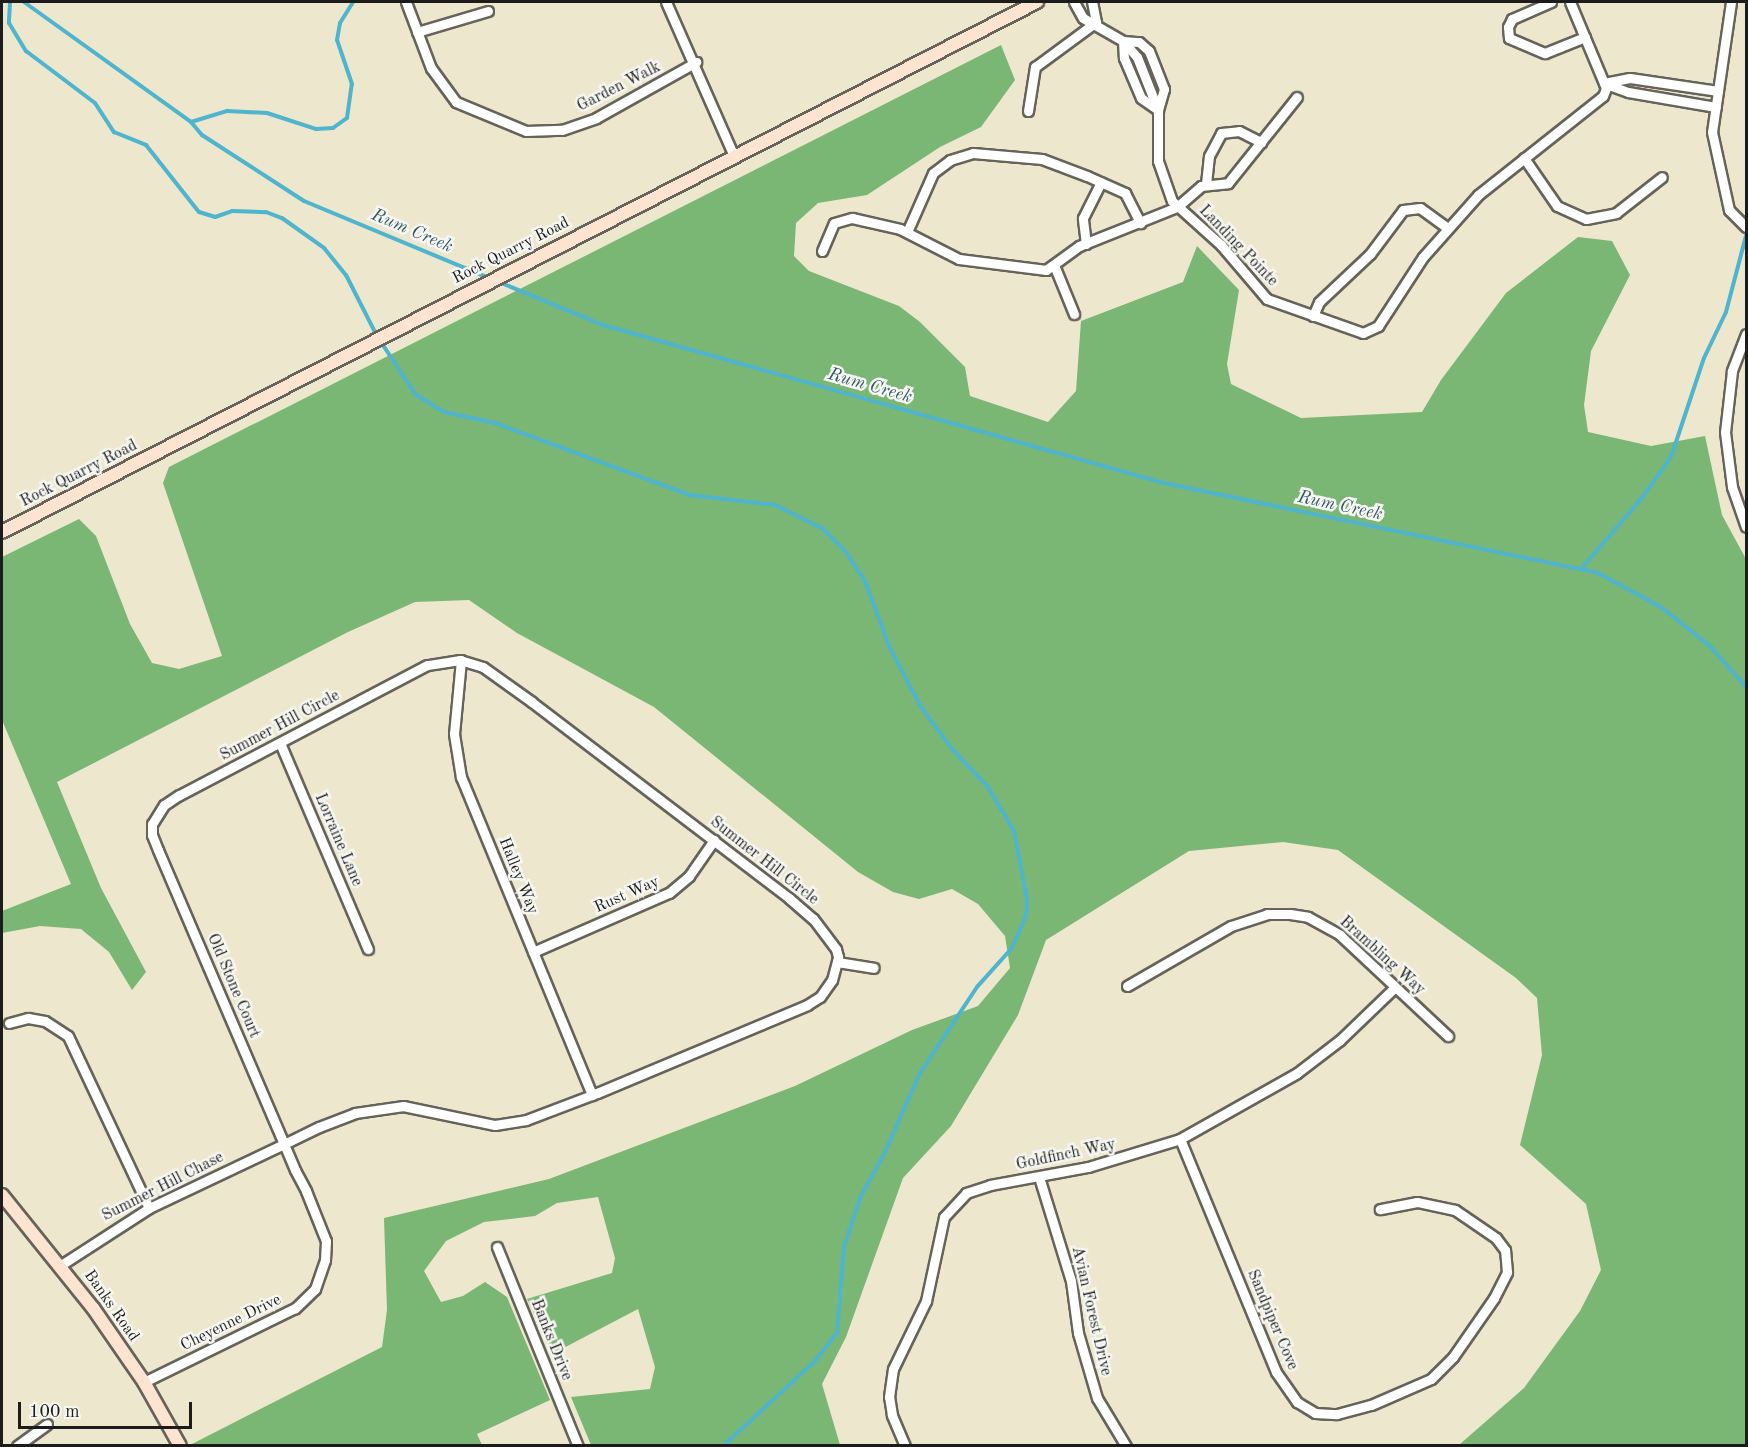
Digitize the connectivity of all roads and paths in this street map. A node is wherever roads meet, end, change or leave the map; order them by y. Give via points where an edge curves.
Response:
1 (406, 2) edge
2 (666, 2) edge
3 (1037, 2) edge
4 (1074, 2) edge
5 (1092, 2) edge
6 (1551, 2) edge
7 (1570, 2) edge
8 (1731, 2) edge
9 (488, 11) dead end
10 (1096, 22) junction
11 (417, 32) junction
12 (1585, 37) junction
13 (1123, 41) junction
14 (696, 62) junction
15 (1604, 83) junction
16 (1718, 91) junction
17 (1297, 97) dead end
18 (1716, 107) junction
19 (1158, 110) junction
20 (1028, 111) dead end
21 (1261, 142) junction
22 (734, 156) junction
23 (1524, 158) junction
24 (1662, 177) dead end
25 (1101, 182) junction
26 (1206, 184) junction
27 (1177, 207) junction
28 (1140, 223) junction
29 (1746, 227) edge
30 (1448, 228) junction
31 (907, 232) junction
32 (1086, 244) junction
33 (822, 251) dead end
34 (1054, 265) junction
35 (1074, 314) dead end
36 (1313, 316) junction
37 (1746, 333) edge
38 (1746, 527) edge
39 (2, 532) edge
40 (462, 660) junction
41 (280, 743) junction
42 (154, 839) joint
43 (714, 840) junction
44 (368, 949) dead end
45 (533, 952) junction
46 (837, 962) junction
47 (874, 968) dead end
48 (1126, 986) dead end
49 (1395, 987) junction
50 (9, 1023) dead end
51 (1448, 1036) dead end
52 (592, 1095) junction
53 (1180, 1139) junction
54 (284, 1144) junction
55 (1039, 1177) junction
56 (2, 1195) edge
57 (149, 1208) junction
58 (1380, 1209) dead end
59 (497, 1247) dead end
60 (61, 1265) junction
61 (144, 1382) junction
62 (47, 1424) dead end
63 (17, 1446) edge
64 (180, 1446) edge
65 (578, 1446) edge
66 (906, 1446) edge
67 (1126, 1446) edge

1 - 11 street, Garden Walk
2 - 14 street
3 - 22 street, Rock Quarry Road
4 - 10 street, Landing Pointe via 1083,18
5 - 10 street
6 - 12 street via 1512,19 1509,38 1545,53
7 - 12 street
8 - 16 street
9 - 11 street
10 - 13 street, Landing Pointe
10 - 20 street via 1039,63 1032,74
11 - 14 street, Garden Walk via 431,68 456,102 472,111 540,132 562,130 596,118
12 - 15 street
13 - 19 street via 1124,58 1141,98
13 - 19 street, Landing Pointe via 1139,42 1149,51 1164,89
14 - 22 street
15 - 16 street via 1630,78
15 - 18 street via 1628,92
15 - 23 street, Landing Pointe via 1606,91 1601,100
16 - 18 street
17 - 21 street, Landing Pointe
18 - 29 street via 1714,157 1729,210
19 - 27 street, Landing Pointe via 1158,161 1169,197
21 - 26 street, Landing Pointe via 1228,183
21 - 26 street, Landing Pointe via 1239,131 1221,133 1209,156
22 - 39 street, Rock Quarry Road
23 - 24 street via 1557,206 1586,219 1616,213
23 - 30 street, Landing Pointe via 1494,180
25 - 28 street via 1129,196
25 - 31 street via 1042,159 967,154 933,173
25 - 32 street via 1083,218
26 - 27 street, Landing Pointe
27 - 28 street, Landing Pointe
27 - 36 street, Landing Pointe via 1221,245 1267,299
28 - 32 street, Landing Pointe
30 - 36 street, Landing Pointe via 1372,332 1358,333
30 - 36 street via 1419,208 1403,210 1370,254 1320,302
31 - 33 street, Landing Pointe via 867,220 840,219 831,225
31 - 34 street, Landing Pointe via 958,259 1037,270
32 - 34 street, Landing Pointe
34 - 35 street
37 - 38 street via 1732,371 1725,432 1732,488
40 - 41 street, Summer Hill Circle via 427,665
40 - 43 street, Summer Hill Circle via 483,667 532,702
40 - 45 street, Halley Way via 454,720 459,769
41 - 42 street, Summer Hill Circle via 164,805 152,824
41 - 44 street, Lorraine Lane
42 - 54 street, Old Stone Court
43 - 45 street, Rust Way via 688,876 669,893
43 - 46 street, Summer Hill Circle via 813,919 836,949
45 - 52 street, Halley Way
46 - 47 street
46 - 52 street via 828,987 807,1005
48 - 49 street, Brambling Way via 1231,926 1267,914 1290,914 1308,917 1340,935
49 - 51 street, Brambling Way
49 - 53 street, Goldfinch Way via 1340,1040 1297,1073
50 - 57 street via 28,1018 45,1021 68,1036
52 - 54 street via 526,1120 495,1125 428,1108 378,1108
53 - 55 street, Goldfinch Way via 1118,1160
53 - 58 street, Sandpiper Cove via 1276,1372 1297,1402 1315,1413 1328,1415 1371,1406 1431,1379 1453,1358 1507,1272 1507,1257 1497,1238 1455,1210 1417,1202
54 - 57 street, Summer Hill Chase
54 - 61 street, Cheyenne Drive via 326,1241 325,1260 315,1289 306,1300 274,1321
55 - 66 street, Goldfinch Way via 966,1193 944,1217 926,1301 893,1369 889,1396 892,1415
55 - 67 street, Avian Forest Drive via 1071,1281 1078,1333 1097,1398
56 - 60 street, Banks Road
57 - 60 street, Summer Hill Chase
59 - 65 street, Banks Drive
60 - 61 street, Banks Road
61 - 64 street, Banks Road
62 - 63 street

